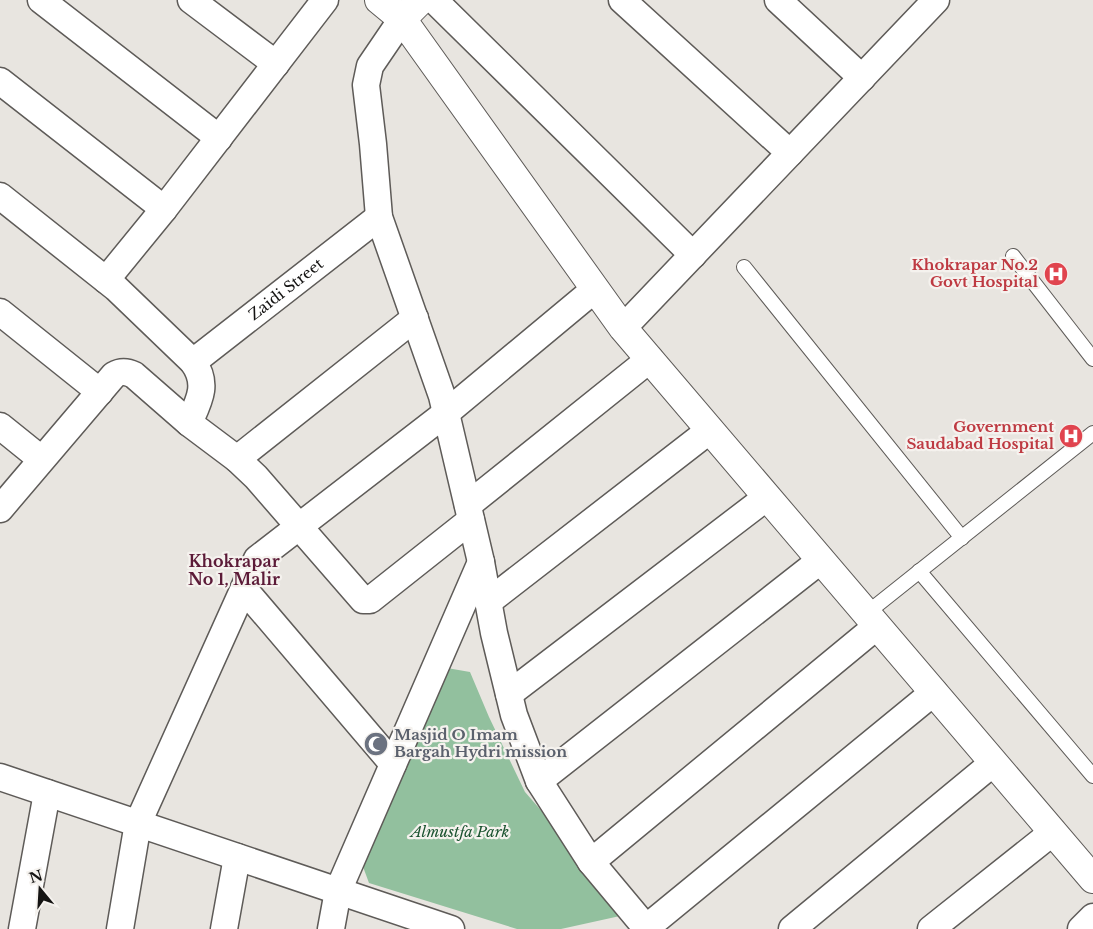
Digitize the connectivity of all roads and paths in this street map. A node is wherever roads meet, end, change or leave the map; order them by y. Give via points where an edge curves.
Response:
1 (41, 0) edge
2 (191, 0) edge
3 (325, 0) edge
4 (379, 0) edge
5 (421, 0) edge
6 (434, 0) edge
7 (622, 0) edge
8 (778, 0) edge
9 (934, 1) edge
10 (402, 19) junction
11 (276, 64) junction
12 (862, 78) junction
13 (0, 81) edge
14 (219, 138) junction
15 (790, 153) junction
16 (0, 196) edge
17 (164, 209) junction
18 (379, 217) junction
19 (693, 255) junction
20 (1013, 256) dead end
21 (744, 267) dead end
22 (106, 280) junction
23 (595, 289) junction
24 (0, 312) edge
25 (415, 318) junction
26 (623, 328) junction
27 (650, 359) junction
28 (1093, 359) edge
29 (193, 362) junction
30 (100, 392) junction
31 (446, 413) junction
32 (189, 423) junction
33 (0, 426) edge
34 (710, 430) junction
35 (1093, 433) edge
36 (41, 459) junction
37 (237, 459) junction
38 (767, 497) junction
39 (0, 509) edge
40 (469, 513) junction
41 (300, 526) junction
42 (962, 538) junction
43 (821, 560) junction
44 (481, 562) junction
45 (919, 571) junction
46 (244, 589) junction
47 (488, 602) junction
48 (872, 619) junction
49 (934, 692) junction
50 (509, 694) junction
51 (993, 762) junction
52 (393, 764) junction
53 (1093, 776) edge
54 (0, 777) edge
55 (539, 780) junction
56 (46, 793) junction
57 (138, 823) junction
58 (1053, 832) junction
59 (237, 857) junction
60 (591, 862) junction
61 (1093, 880) edge
62 (338, 891) junction
63 (1093, 917) edge
64 (640, 926) edge
65 (441, 927) edge
66 (22, 929) edge
67 (120, 929) edge
68 (224, 929) edge
69 (332, 929) edge
70 (792, 929) edge
71 (932, 929) edge
72 (1081, 929) edge

1 - 14 street
2 - 11 street
3 - 11 street
4 - 10 street
5 - 10 street
6 - 19 street
7 - 15 street
8 - 12 street
9 - 12 street
10 - 18 street via 370,66 366,85
10 - 23 street
11 - 14 street
12 - 15 street
13 - 17 street
14 - 17 street
15 - 19 street
16 - 22 street
17 - 22 street
18 - 25 street
18 - 29 street, Zaidi Street
19 - 26 street
20 - 28 lane
21 - 42 lane
22 - 29 street
23 - 26 street
23 - 31 street
24 - 30 street
25 - 31 street
25 - 37 street
26 - 27 street
27 - 34 street
27 - 40 street
29 - 32 street via 200,371 202,382 200,399
30 - 32 street via 114,375 127,372
30 - 36 street
31 - 40 street
31 - 41 street
32 - 37 street
33 - 36 street
34 - 38 street
34 - 47 street
35 - 42 lane
36 - 39 street
37 - 41 street
38 - 43 street
38 - 50 street
40 - 41 street via 366,601
40 - 44 street
41 - 46 street via 257,559
42 - 45 lane
43 - 48 street
43 - 55 street
44 - 47 street
44 - 52 street
45 - 48 lane
45 - 53 lane
46 - 52 street
46 - 57 street
47 - 50 street
48 - 49 street
48 - 60 street
49 - 51 street
49 - 64 street
50 - 55 street
51 - 58 street
51 - 70 street
52 - 62 street
54 - 56 street
55 - 60 street
56 - 57 street
56 - 66 street
57 - 59 street
57 - 67 street
58 - 61 street
58 - 71 street
59 - 62 street
59 - 68 street
60 - 64 street
62 - 65 street
62 - 69 street
63 - 72 street

